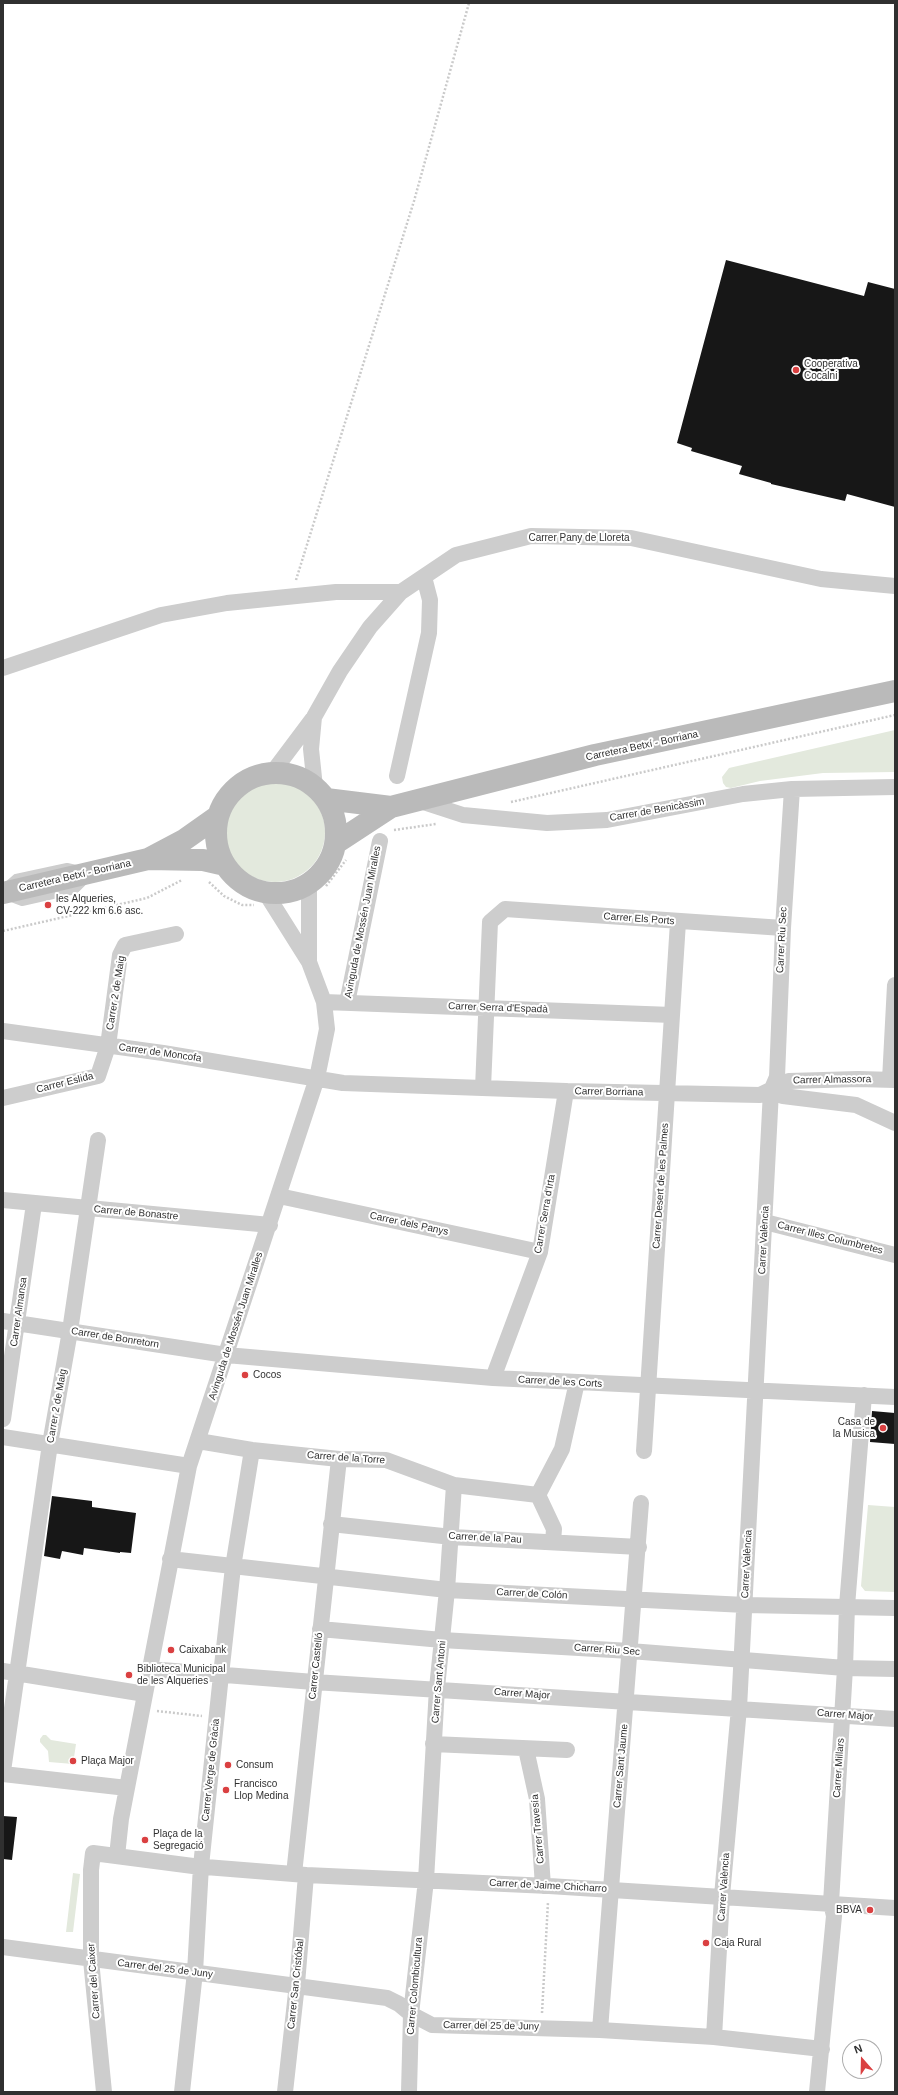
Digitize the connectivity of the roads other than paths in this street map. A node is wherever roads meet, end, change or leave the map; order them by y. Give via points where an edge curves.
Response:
1 (424, 577) junction
2 (895, 586) edge
3 (401, 592) junction
4 (3, 668) edge
5 (895, 691) edge
6 (314, 717) junction
7 (272, 773) junction
8 (397, 776) dead end
9 (895, 787) edge
10 (792, 789) junction
11 (320, 793) junction
12 (420, 801) junction
13 (391, 807) junction
14 (218, 816) junction
15 (384, 836) road end
16 (342, 849) junction
17 (148, 859) junction
18 (225, 865) junction
19 (316, 886) junction
20 (3, 892) edge
21 (261, 900) junction
22 (678, 922) junction
23 (783, 928) junction
24 (176, 934) dead end
25 (309, 962) junction
26 (895, 985) edge
27 (324, 1002) junction
28 (347, 1003) junction
29 (488, 1007) junction
30 (672, 1015) junction
31 (3, 1031) edge
32 (108, 1046) junction
33 (317, 1078) junction
34 (858, 1079) junction
35 (893, 1080) edge
36 (483, 1088) junction
37 (771, 1090) junction
38 (566, 1091) junction
39 (667, 1093) junction
40 (3, 1098) edge
41 (856, 1105) junction
42 (895, 1123) edge
43 (98, 1140) dead end
44 (279, 1196) junction
45 (3, 1200) edge
46 (34, 1204) junction
47 (88, 1209) junction
48 (765, 1222) junction
49 (270, 1225) junction
50 (540, 1252) junction
51 (895, 1255) edge
52 (10, 1322) edge
53 (70, 1331) junction
54 (226, 1355) junction
55 (493, 1378) junction
56 (577, 1382) junction
57 (647, 1386) junction
58 (756, 1389) junction
59 (864, 1395) junction
60 (895, 1397) edge
61 (3, 1419) edge
62 (3, 1437) edge
63 (198, 1441) junction
64 (50, 1444) junction
65 (252, 1450) junction
66 (644, 1451) dead end
67 (339, 1459) junction
68 (189, 1466) junction
69 (454, 1485) junction
70 (538, 1495) junction
71 (641, 1503) dead end
72 (331, 1524) junction
73 (452, 1537) junction
74 (553, 1542) junction
75 (639, 1547) junction
76 (170, 1559) junction
77 (233, 1567) junction
78 (327, 1576) junction
79 (448, 1590) junction
80 (635, 1598) junction
81 (745, 1605) junction
82 (847, 1606) junction
83 (895, 1608) edge
84 (320, 1628) junction
85 (442, 1640) junction
86 (630, 1651) junction
87 (742, 1660) junction
88 (845, 1668) junction
89 (149, 1669) junction
90 (895, 1670) edge
91 (10, 1672) edge
92 (221, 1675) junction
93 (314, 1682) junction
94 (437, 1688) junction
95 (145, 1694) junction
96 (626, 1701) junction
97 (739, 1708) junction
98 (843, 1714) junction
99 (895, 1719) edge
100 (434, 1744) junction
101 (526, 1749) junction
102 (567, 1750) dead end
103 (3, 1771) edge
104 (3, 1774) edge
105 (127, 1788) junction
106 (117, 1856) junction
107 (201, 1866) junction
108 (300, 1875) junction
109 (426, 1880) junction
110 (546, 1886) junction
111 (610, 1890) junction
112 (722, 1896) junction
113 (830, 1903) junction
114 (895, 1908) edge
115 (3, 1947) edge
116 (91, 1960) junction
117 (195, 1972) junction
118 (297, 1984) junction
119 (411, 2014) junction
120 (600, 2030) junction
121 (714, 2037) junction
122 (822, 2049) junction
123 (104, 2092) edge
124 (182, 2092) edge
125 (284, 2092) edge
126 (408, 2092) edge
127 (817, 2092) edge

1 - 2 street, Carrer Pany de Lloreta via 456,555 532,536 630,538 821,579
1 - 3 street, Carrer Pany de Lloreta
1 - 8 street via 430,600 430,633
3 - 4 street via 336,592 227,603 161,615
3 - 6 street, Carrer Pany de Lloreta via 370,627 340,671
5 - 12 main road, Carretera Betxí - Borriana via 595,755
6 - 7 street, Carrer Pany de Lloreta
6 - 11 street, Carrer Pany de Lloreta via 311,749
7 - 11 main road via 302,778
7 - 14 main road via 255,777 238,786 226,799
9 - 10 street, Carrer de Benicàssim
10 - 12 street, Carrer de Benicàssim via 743,794 607,820 547,823 463,815
10 - 23 street, Carrer Riu Sec
11 - 13 main road, Carretera Betxí - Borriana
11 - 16 main road via 333,812
12 - 13 main road, Carretera Betxí - Borriana
13 - 16 main road, Carretera Betxí - Borriana
14 - 17 main road, Carretera Betxí - Borriana via 184,840
14 - 18 main road via 216,838
15 - 28 street, Avinguda de Mossén Juan Miralles
16 - 19 main road via 330,859
17 - 18 main road, Carretera Betxí - Borriana via 203,860
17 - 20 main road, Carretera Betxí - Borriana
18 - 21 main road
19 - 21 main road via 280,893
19 - 25 street, Avinguda de Mossén Juan Miralles
21 - 25 street, Avinguda de Mossén Juan Miralles
22 - 23 street, Carrer Els Ports
22 - 29 street, Carrer Els Ports via 505,909 490,922
22 - 30 street, Carrer Desert de les Palmes
23 - 37 street, Carrer Riu Sec via 777,1077
24 - 32 street, Carrer 2 de Maig via 125,945 120,956
25 - 27 street, Avinguda de Mossén Juan Miralles
26 - 35 street
27 - 28 street, Carrer Serra d'Espadà
27 - 33 street, Avinguda de Mossén Juan Miralles via 327,1029
28 - 29 street, Carrer Serra d'Espadà
29 - 30 street, Carrer Serra d'Espadà
29 - 36 street
30 - 39 street, Carrer Desert de les Palmes
31 - 32 street, Carrer de Moncofa
32 - 33 street, Carrer de Moncofa
32 - 40 street, Carrer Eslida via 98,1076
33 - 36 street, Carrer Borriana via 343,1083
33 - 44 street, Avinguda de Mossén Juan Miralles
34 - 35 street, Carrer Almassora
34 - 37 street, Carrer Almassora via 789,1081
34 - 41 street via 854,1091
36 - 38 street, Carrer Borriana
37 - 39 street, Carrer Borriana via 760,1095
37 - 41 street via 783,1096
37 - 48 street, Carrer València
38 - 39 street, Carrer Borriana
38 - 50 street, Carrer Serra d'Irta
39 - 57 street, Carrer Desert de les Palmes
41 - 42 street
43 - 47 street, Carrer 2 de Maig
44 - 49 street, Avinguda de Mossén Juan Miralles
44 - 50 street, Carrer dels Panys
45 - 46 street, Carrer de Bonastre
46 - 47 street, Carrer de Bonastre
46 - 52 street, Carrer Almansa
47 - 49 street, Carrer de Bonastre
47 - 53 street, Carrer 2 de Maig
48 - 51 street, Carrer Illes Columbretes
48 - 58 street, Carrer València
49 - 54 street, Avinguda de Mossén Juan Miralles
50 - 55 street, Carrer Serra d'Irta
52 - 53 street, Carrer de Bonretorn
52 - 61 street, Carrer Almansa
53 - 54 street, Carrer de Bonretorn
53 - 64 street, Carrer 2 de Maig
54 - 55 street, Carrer de les Corts
54 - 63 street, Avinguda de Mossén Juan Miralles
55 - 56 street, Carrer de les Corts
56 - 57 street, Carrer de les Corts
56 - 70 street via 562,1449
57 - 58 street, Carrer de les Corts
57 - 66 street, Carrer Desert de les Palmes
58 - 59 street, Carrer de les Corts
58 - 81 street, Carrer València
59 - 60 street, Carrer de les Corts
59 - 82 street, Carrer Millars
62 - 64 street
63 - 65 street, Carrer de la Torre
63 - 68 street, Avinguda de Mossén Juan Miralles
64 - 68 street
64 - 91 street, Carrer 2 de Maig
65 - 67 street, Carrer de la Torre
65 - 77 street, Carrer Verge de Gràcia
67 - 69 street, Carrer de la Torre via 386,1460
67 - 72 street, Carrer Castelló
68 - 76 street, Avinguda de Mossén Juan Miralles
69 - 70 street, Carrer de la Torre
69 - 73 street, Carrer Sant Antoni
70 - 74 street via 554,1529
71 - 75 street, Carrer Sant Jaume
72 - 73 street, Carrer de la Pau
72 - 78 street, Carrer Castelló
73 - 74 street, Carrer de la Pau
73 - 79 street, Carrer Sant Antoni
74 - 75 street, Carrer de la Pau
75 - 80 street, Carrer Sant Jaume
76 - 77 street, Carrer de Colón
76 - 89 street, Avinguda de Mossén Juan Miralles
77 - 78 street, Carrer de Colón
77 - 92 street, Carrer Verge de Gràcia
78 - 79 street, Carrer de Colón
78 - 84 street, Carrer Castelló
79 - 80 street, Carrer de Colón
79 - 85 street, Carrer Sant Antoni
80 - 81 street, Carrer de Colón
80 - 86 street, Carrer Sant Jaume
81 - 82 street, Carrer de Colón
81 - 87 street, Carrer València
82 - 83 street, Carrer de Colón
82 - 88 street, Carrer Millars
84 - 85 street, Carrer Riu Sec
84 - 93 street, Carrer Castelló
85 - 86 street, Carrer Riu Sec
85 - 94 street, Carrer Sant Antoni
86 - 87 street, Carrer Riu Sec
86 - 96 street, Carrer Sant Jaume
87 - 88 street, Carrer Riu Sec
87 - 97 street, Carrer València
88 - 90 street, Carrer Riu Sec
88 - 98 street, Carrer Millars
89 - 92 street, Carrer Major
89 - 95 street, Avinguda de Mossén Juan Miralles
91 - 95 street
91 - 103 street
92 - 93 street, Carrer Major
92 - 107 street, Carrer Verge de Gràcia
93 - 94 street, Carrer Major
93 - 108 street, Carrer Castelló
94 - 96 street, Carrer Major
94 - 100 street, Carrer Sant Antoni
95 - 105 street
96 - 97 street, Carrer Major
96 - 111 street, Carrer Sant Jaume
97 - 98 street, Carrer Major
97 - 112 street, Carrer València
98 - 99 street, Carrer Major
98 - 113 street, Carrer Millars
100 - 101 street
100 - 109 street, Carrer Sant Antoni
101 - 102 street
101 - 110 street, Carrer Travesía via 537,1799
104 - 105 street
105 - 106 street
106 - 107 street
106 - 116 street, Carrer del Caixer via 93,1853
107 - 108 street, Carrer de Jaime Chicharro
107 - 117 street, Carrer Verge de Gràcia
108 - 109 street, Carrer de Jaime Chicharro
108 - 118 street, Carrer San Cristóbal
109 - 110 street, Carrer de Jaime Chicharro
109 - 119 street, Carrer Colombicultura
110 - 111 street, Carrer de Jaime Chicharro
111 - 112 street, Carrer de Jaime Chicharro
111 - 120 street, Carrer Sant Jaume
112 - 113 street, Carrer de Jaime Chicharro
112 - 121 street, Carrer València
113 - 114 street, Carrer de Jaime Chicharro
113 - 122 street, Carrer Millars via 834,1916
115 - 116 street, Carrer del 25 de Juny
116 - 117 street, Carrer del 25 de Juny
116 - 123 street, Carrer del Caixer
117 - 118 street, Carrer del 25 de Juny
117 - 124 street, Carrer Verge de Gràcia
118 - 119 street, Carrer del 25 de Juny via 387,1998
118 - 125 street, Carrer San Cristóbal
119 - 120 street, Carrer del 25 de Juny via 432,2025
119 - 126 street, Carrer Colombicultura
120 - 121 street, Carrer del 25 de Juny
121 - 122 street, Carrer del 25 de Juny
122 - 127 street, Carrer Millars

